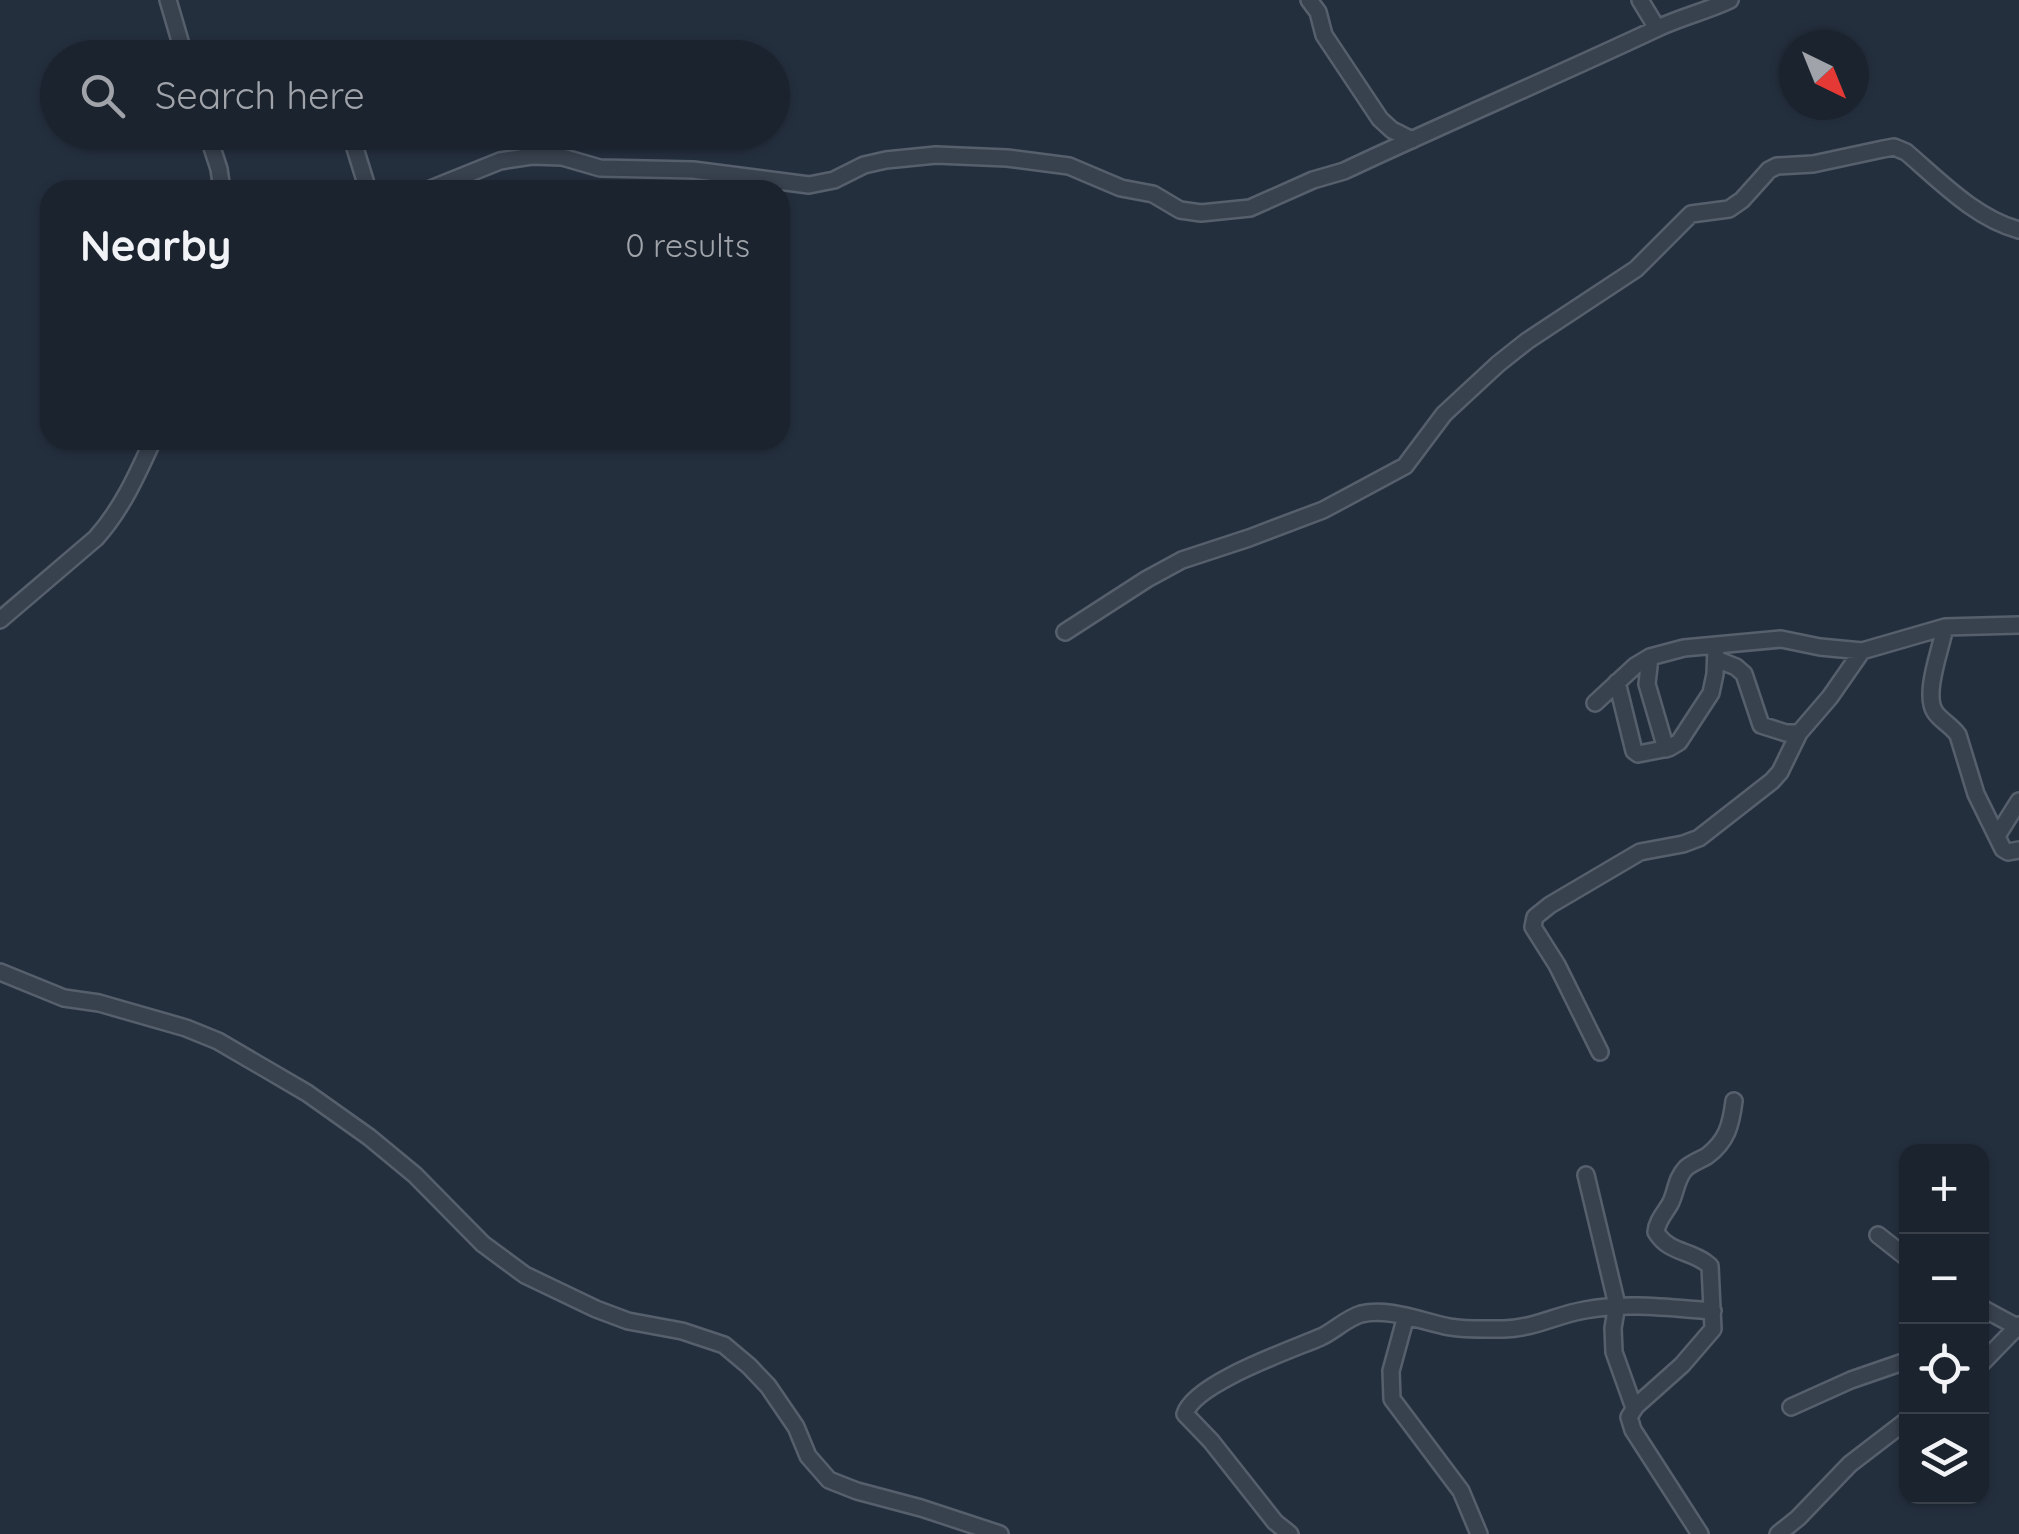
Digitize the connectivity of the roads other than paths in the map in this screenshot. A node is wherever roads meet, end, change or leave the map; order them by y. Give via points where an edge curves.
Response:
1 (168, 0) edge
2 (1308, 0) edge
3 (1640, 0) edge
4 (1730, 0) edge
5 (1657, 28) junction
6 (180, 40) edge
7 (1412, 140) junction
8 (213, 150) edge
9 (356, 150) edge
10 (221, 180) edge
11 (365, 180) edge
12 (453, 180) edge
13 (770, 180) edge
14 (790, 183) edge
15 (2019, 230) edge
16 (148, 450) edge
17 (0, 620) edge
18 (2019, 625) edge
19 (1946, 627) junction
20 (1065, 632) dead end
21 (1862, 651) junction
22 (1716, 652) junction
23 (1650, 657) junction
24 (1617, 682) junction
25 (1595, 703) dead end
26 (1799, 732) junction
27 (1666, 749) junction
28 (2019, 801) edge
29 (1997, 836) junction
30 (2019, 850) edge
31 (0, 972) edge
32 (1600, 1052) dead end
33 (1734, 1101) dead end
34 (1586, 1175) dead end
35 (1878, 1234) dead end
36 (1899, 1251) edge
37 (1617, 1305) junction
38 (1714, 1311) junction
39 (1989, 1312) edge
40 (1406, 1316) junction
41 (2018, 1326) edge
42 (1989, 1350) edge
43 (1899, 1363) edge
44 (1790, 1407) dead end
45 (1634, 1408) junction
46 (1899, 1426) edge
47 (1000, 1534) edge
48 (1290, 1534) edge
49 (1480, 1534) edge
50 (1700, 1534) edge
51 (1778, 1534) edge

1 - 6 street
2 - 7 street via 1380,119
3 - 5 street
4 - 5 street
5 - 7 street
7 - 14 street via 1250,208 1202,213 1069,166 1006,158 936,154 886,160 809,185
8 - 10 street
9 - 11 street
12 - 13 street via 532,156 600,168
15 - 20 street via 1980,212 1894,148 1777,166 1728,210 1691,214 1636,269 1515,350 1444,414 1405,466 1323,510 1182,560
16 - 17 street via 96,538
18 - 19 street
19 - 21 street
19 - 29 street via 1931,703 1958,735
21 - 22 street via 1781,639
21 - 26 street
22 - 23 street via 1684,648
22 - 26 street via 1744,674 1759,723
22 - 27 street via 1705,704 1679,742
23 - 24 street
23 - 27 street via 1647,684
24 - 25 street
24 - 27 street via 1634,752
26 - 32 street via 1772,782 1699,838 1640,852 1535,916 1533,927
28 - 29 street
29 - 30 street via 2002,849
31 - 47 street via 64,998 99,1002 218,1041 380,1146 525,1275 628,1321 724,1345 768,1386 829,1480
33 - 38 street via 1726,1136 1682,1173 1656,1225 1666,1246 1710,1266
34 - 37 street
35 - 36 street
37 - 38 street
37 - 40 street via 1506,1329 1453,1328
37 - 45 street via 1614,1352
38 - 45 street via 1708,1336
39 - 41 street
40 - 48 street via 1360,1314 1210,1388 1186,1409 1188,1420
40 - 49 street via 1392,1399 1461,1490
41 - 42 street
43 - 44 street
45 - 50 street via 1633,1430
46 - 51 street

